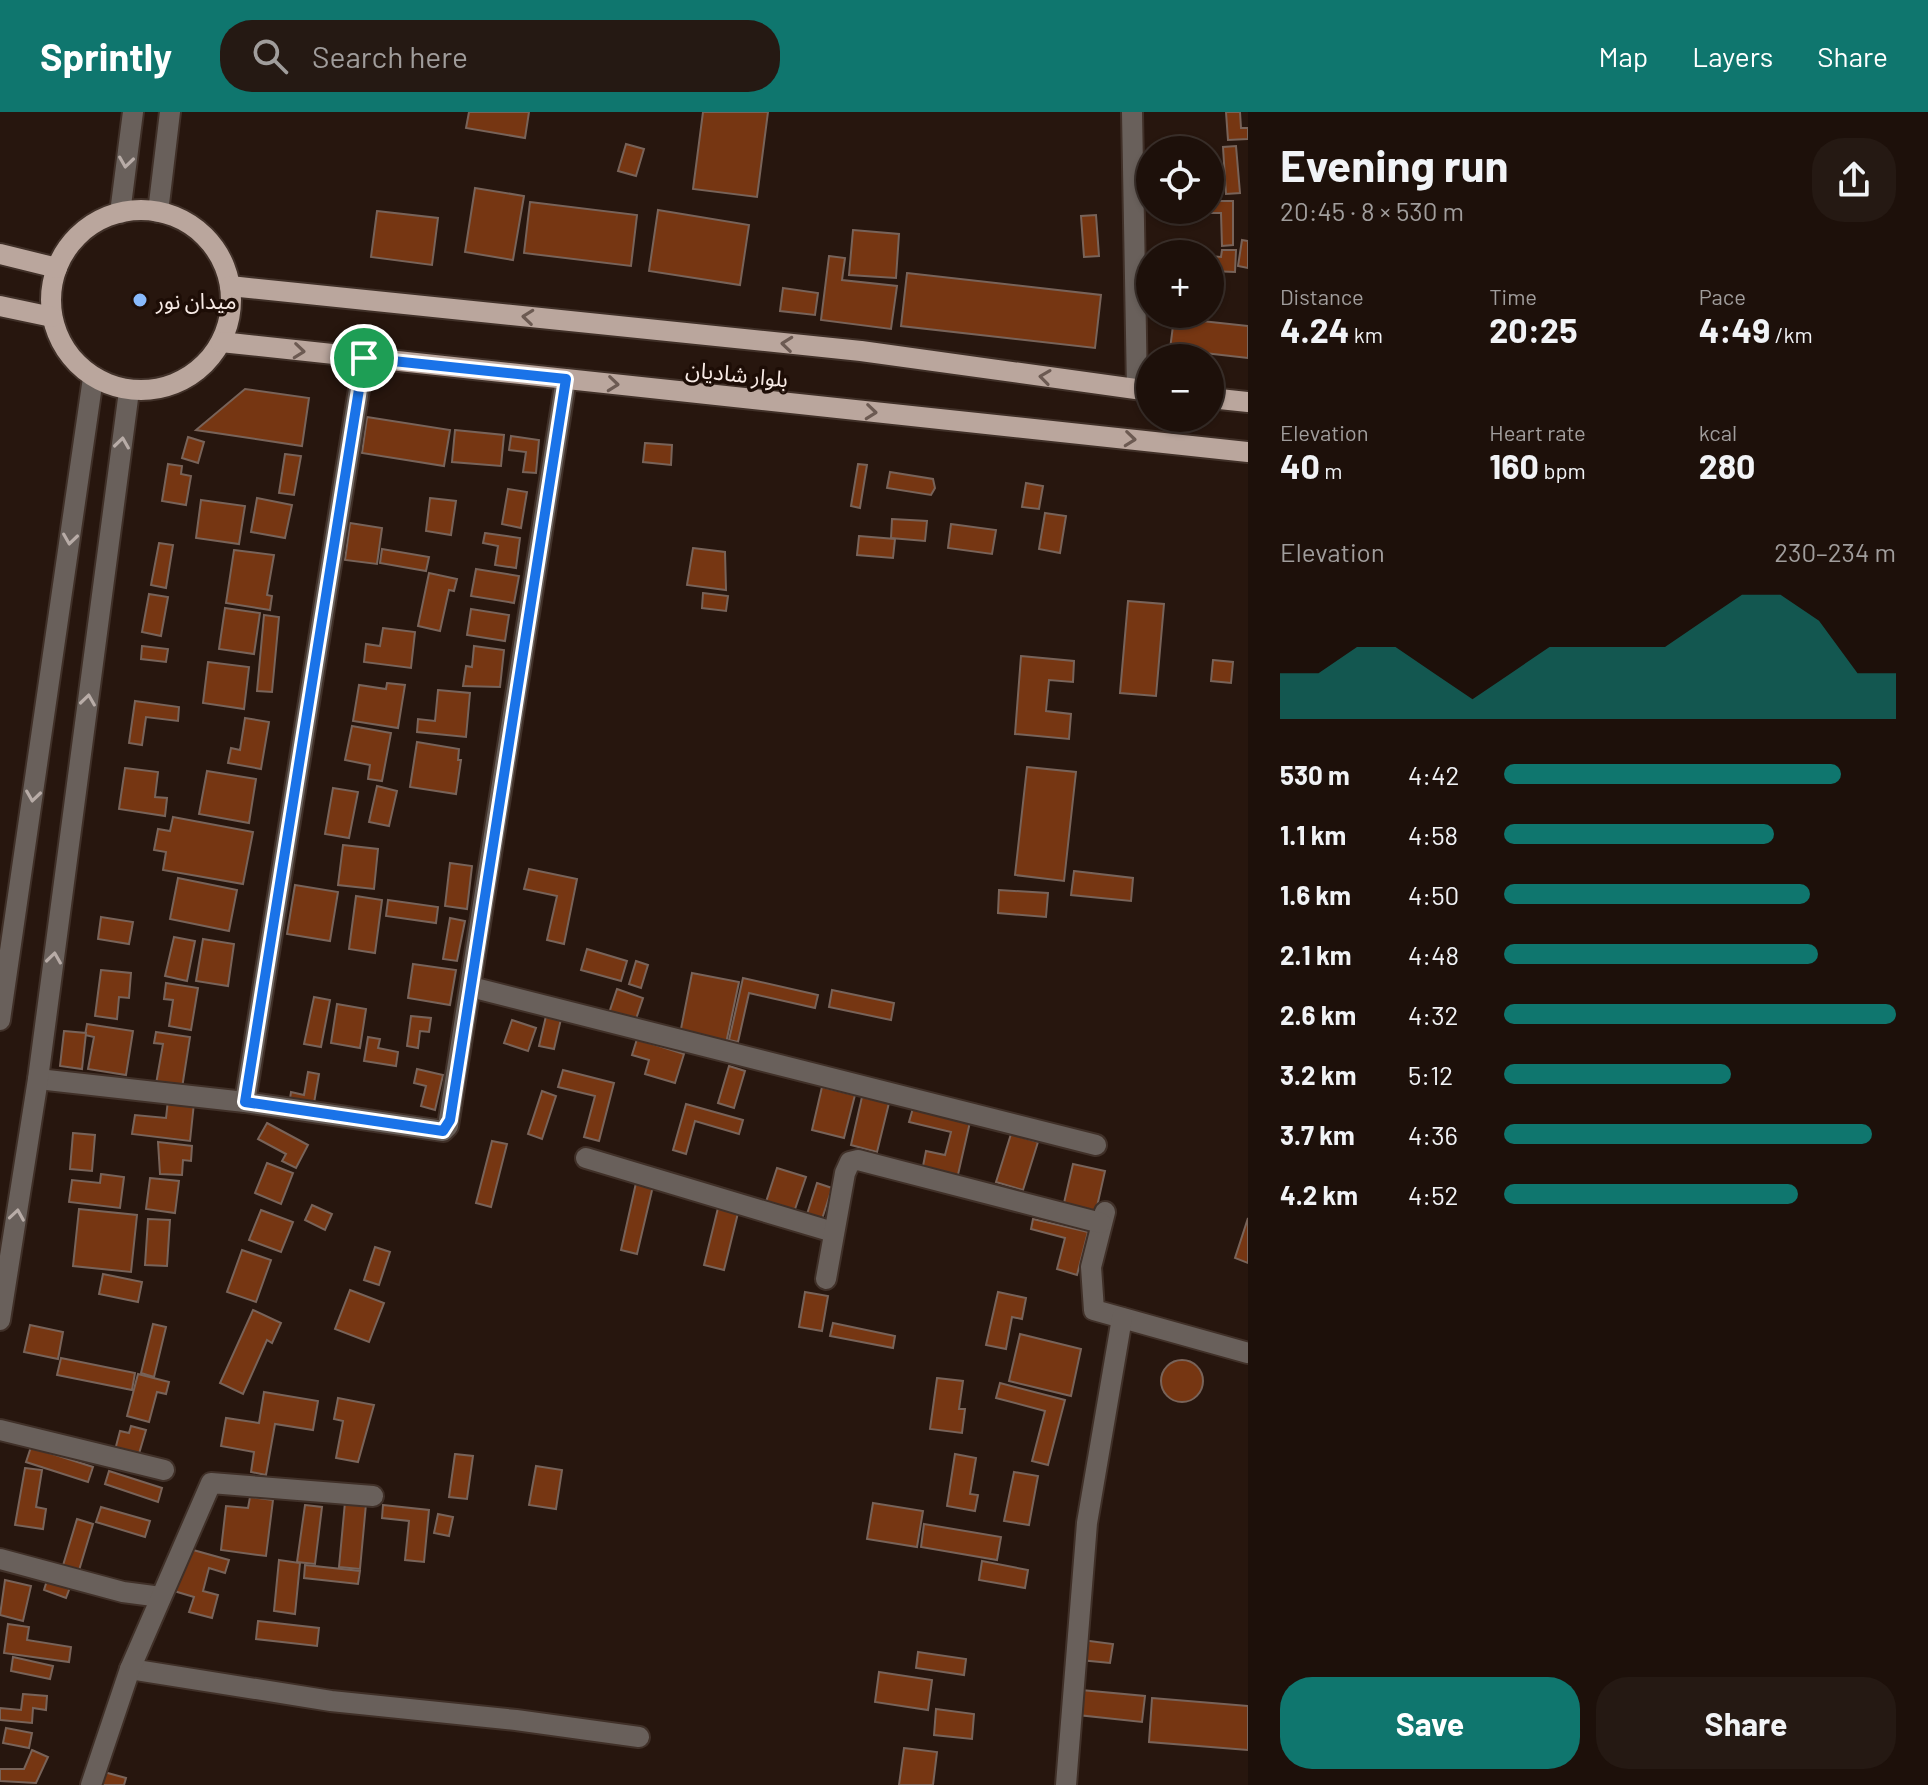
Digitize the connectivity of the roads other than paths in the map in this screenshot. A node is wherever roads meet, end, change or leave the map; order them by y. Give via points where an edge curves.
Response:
1 (133, 112) edge
2 (170, 112) edge
3 (1132, 112) edge
4 (158, 212) junction
5 (120, 213) junction
6 (0, 254) edge
7 (57, 268) junction
8 (230, 286) junction
9 (0, 306) edge
10 (52, 317) junction
11 (221, 342) junction
12 (1142, 344) edge
13 (364, 358) junction
14 (93, 378) junction
15 (566, 379) junction
16 (1136, 389) edge
17 (129, 391) junction
18 (1224, 399) edge
19 (1248, 402) edge
20 (1248, 452) edge
21 (471, 987) junction
22 (0, 1020) edge
23 (38, 1079) junction
24 (245, 1102) junction
25 (1096, 1145) dead end
26 (586, 1158) dead end
27 (833, 1232) junction
28 (826, 1279) dead end
29 (1122, 1318) junction
30 (0, 1320) edge
31 (1248, 1353) edge
32 (0, 1430) edge
33 (164, 1470) dead end
34 (373, 1496) dead end
35 (0, 1559) edge
36 (161, 1597) junction
37 (130, 1669) junction
38 (639, 1737) dead end
39 (91, 1785) edge
40 (1066, 1785) edge

1 -> 5 street
2 - 4 street
3 - 12 street
4 - 5 main road
4 - 8 main road via 184,221 205,238 222,260
5 - 7 main road via 81,233
6 - 7 main road
7 - 10 main road
8 - 11 main road via 230,315
16 -> 8 main road, بلوار شادیان via 861,351
9 - 10 main road
10 - 14 main road via 66,352
11 -> 13 main road, بلوار شادیان
11 - 17 main road via 198,371 166,388
13 - 15 main road, بلوار شادیان
13 - 24 street
14 - 17 main road
14 -> 22 street
15 -> 20 main road, بلوار شادیان
15 - 21 street
23 -> 17 street
18 - 19 main road
21 - 24 street via 450,1120 443,1131
21 - 25 street
23 - 24 street
30 -> 23 street
26 - 27 street
27 - 28 street
27 - 29 street via 845,1173 850,1162 858,1160 1103,1217 1091,1267 1095,1311
29 - 31 street
29 - 40 street via 1087,1523
32 - 33 street
34 - 36 street via 211,1483
35 - 36 street
36 - 37 street
37 - 38 street via 331,1701
37 - 39 street

